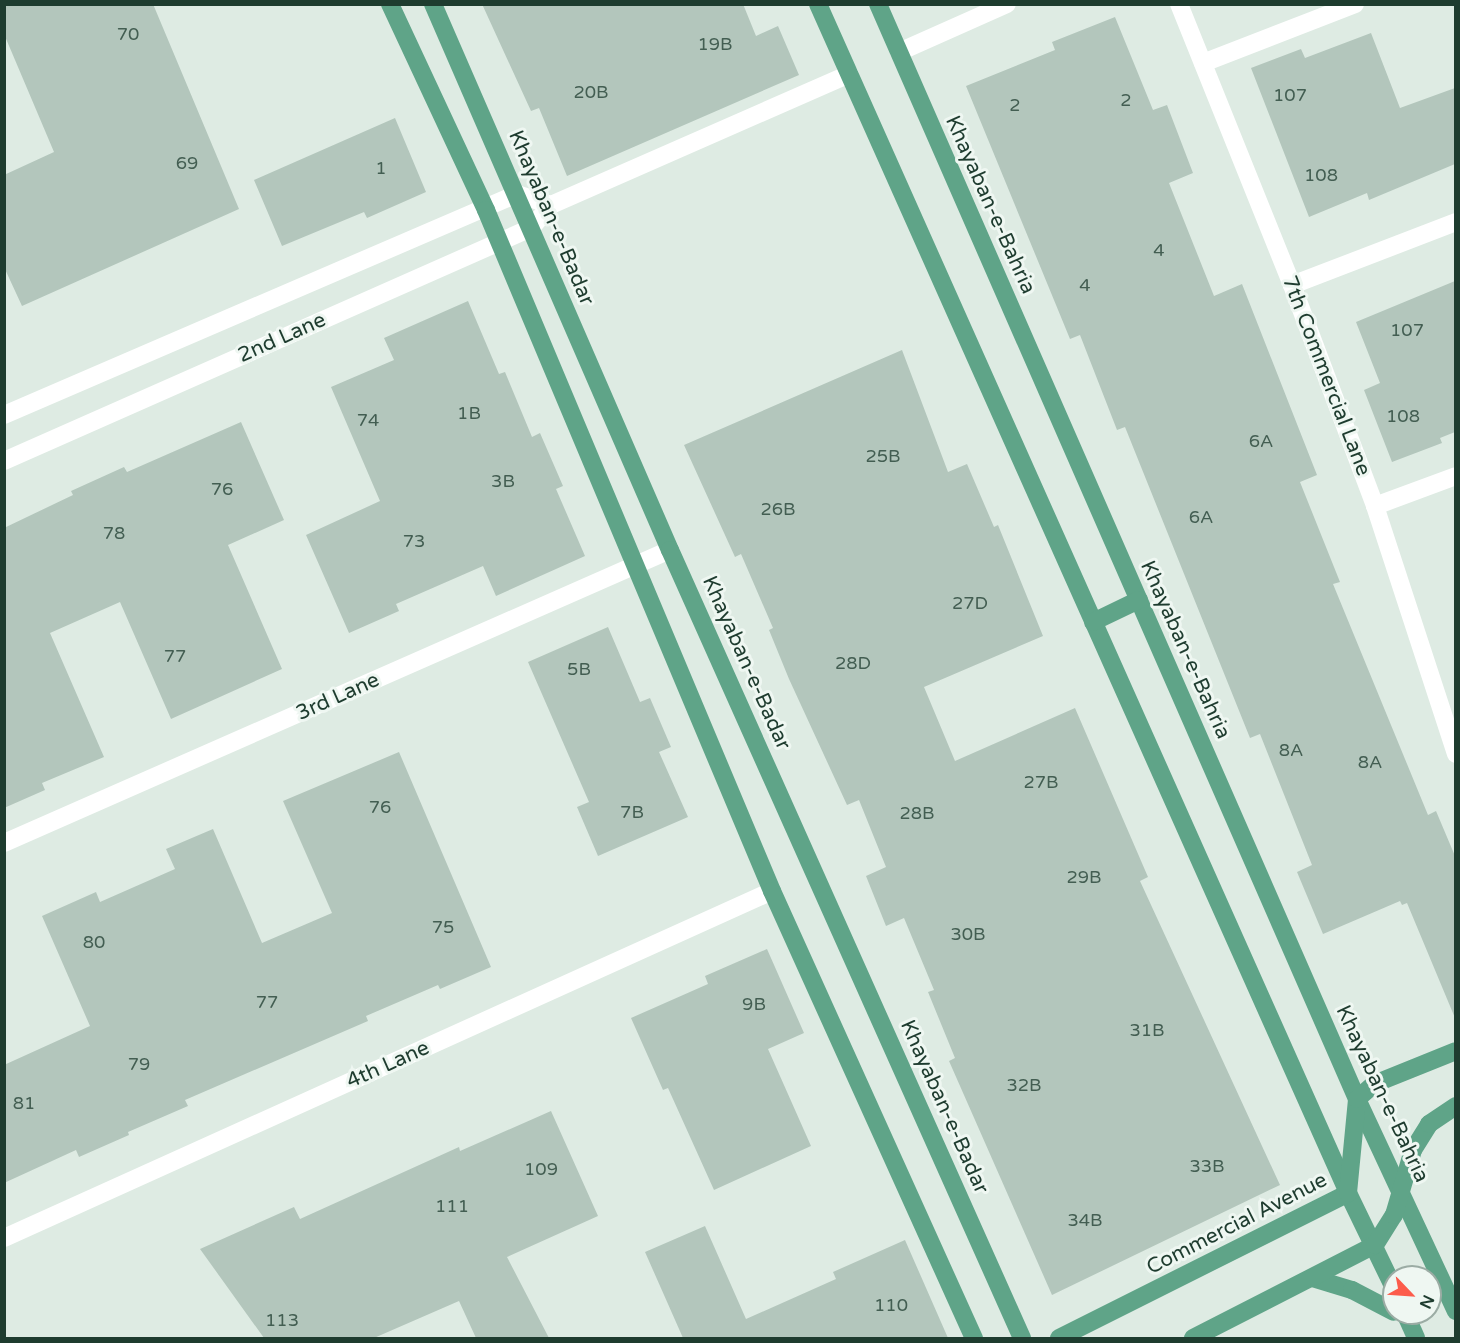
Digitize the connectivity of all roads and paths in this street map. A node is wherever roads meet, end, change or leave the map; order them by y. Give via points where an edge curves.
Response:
1 (390, 4) edge
2 (433, 4) edge
3 (818, 4) edge
4 (878, 4) edge
5 (1007, 4) edge
6 (1179, 4) edge
7 (1355, 4) edge
8 (898, 52) junction
9 (1203, 63) junction
10 (849, 74) junction
11 (517, 194) junction
12 (551, 205) junction
13 (486, 210) junction
14 (1455, 222) edge
15 (531, 228) junction
16 (498, 243) junction
17 (1293, 285) junction
18 (4, 415) edge
19 (4, 461) edge
20 (1455, 476) edge
21 (1375, 506) junction
22 (670, 550) junction
23 (636, 566) junction
24 (1139, 600) junction
25 (1093, 622) junction
26 (1455, 754) edge
27 (4, 843) edge
28 (772, 891) junction
29 (1455, 1050) edge
30 (1357, 1099) junction
31 (1455, 1106) edge
32 (1401, 1190) junction
33 (1348, 1193) junction
34 (4, 1238) edge
35 (1375, 1245) junction
36 (1384, 1265) edge
37 (1312, 1278) junction
38 (1382, 1305) edge
39 (1455, 1311) edge
40 (1408, 1325) edge
41 (974, 1338) edge
42 (1022, 1338) edge
43 (1059, 1338) edge
44 (1193, 1338) edge
45 (1416, 1338) edge

1 - 13 main road
2 - 11 main road, Khayaban-e-Badar
3 - 10 main road
4 - 8 main road, Khayaban-e-Bahria
5 - 8 street
6 - 9 street, 7th Commercial Lane
7 - 9 street
8 - 24 main road, Khayaban-e-Bahria
9 - 17 street, 7th Commercial Lane
10 - 12 street
10 - 25 main road
11 - 12 street
11 - 13 street
11 - 15 main road, Khayaban-e-Badar
12 - 15 street, 2nd Lane
13 - 16 main road
13 - 18 street
14 - 17 street
15 - 16 street, 2nd Lane
15 - 22 main road, Khayaban-e-Badar
16 - 19 street, 2nd Lane
16 - 23 main road
17 - 21 street, 7th Commercial Lane
20 - 21 street
21 - 26 street, 7th Commercial Lane
22 - 23 street, 3rd Lane
22 - 42 main road, Khayaban-e-Badar
23 - 27 street, 3rd Lane
23 - 28 main road
24 - 25 main road
24 - 30 main road, Khayaban-e-Bahria
25 - 33 main road
28 - 34 street, 4th Lane
28 - 41 main road
29 - 30 main road via 1374,1084
30 - 32 main road, Khayaban-e-Bahria
30 - 33 main road, Commercial Avenue
31 - 32 main road via 1429,1124 1410,1157
32 - 35 main road via 1394,1215
32 - 39 main road, Khayaban-e-Bahria
33 - 35 main road
33 - 43 main road, Commercial Avenue
35 - 36 main road
35 - 37 main road
37 - 38 main road via 1352,1290
37 - 44 main road
40 - 45 main road

